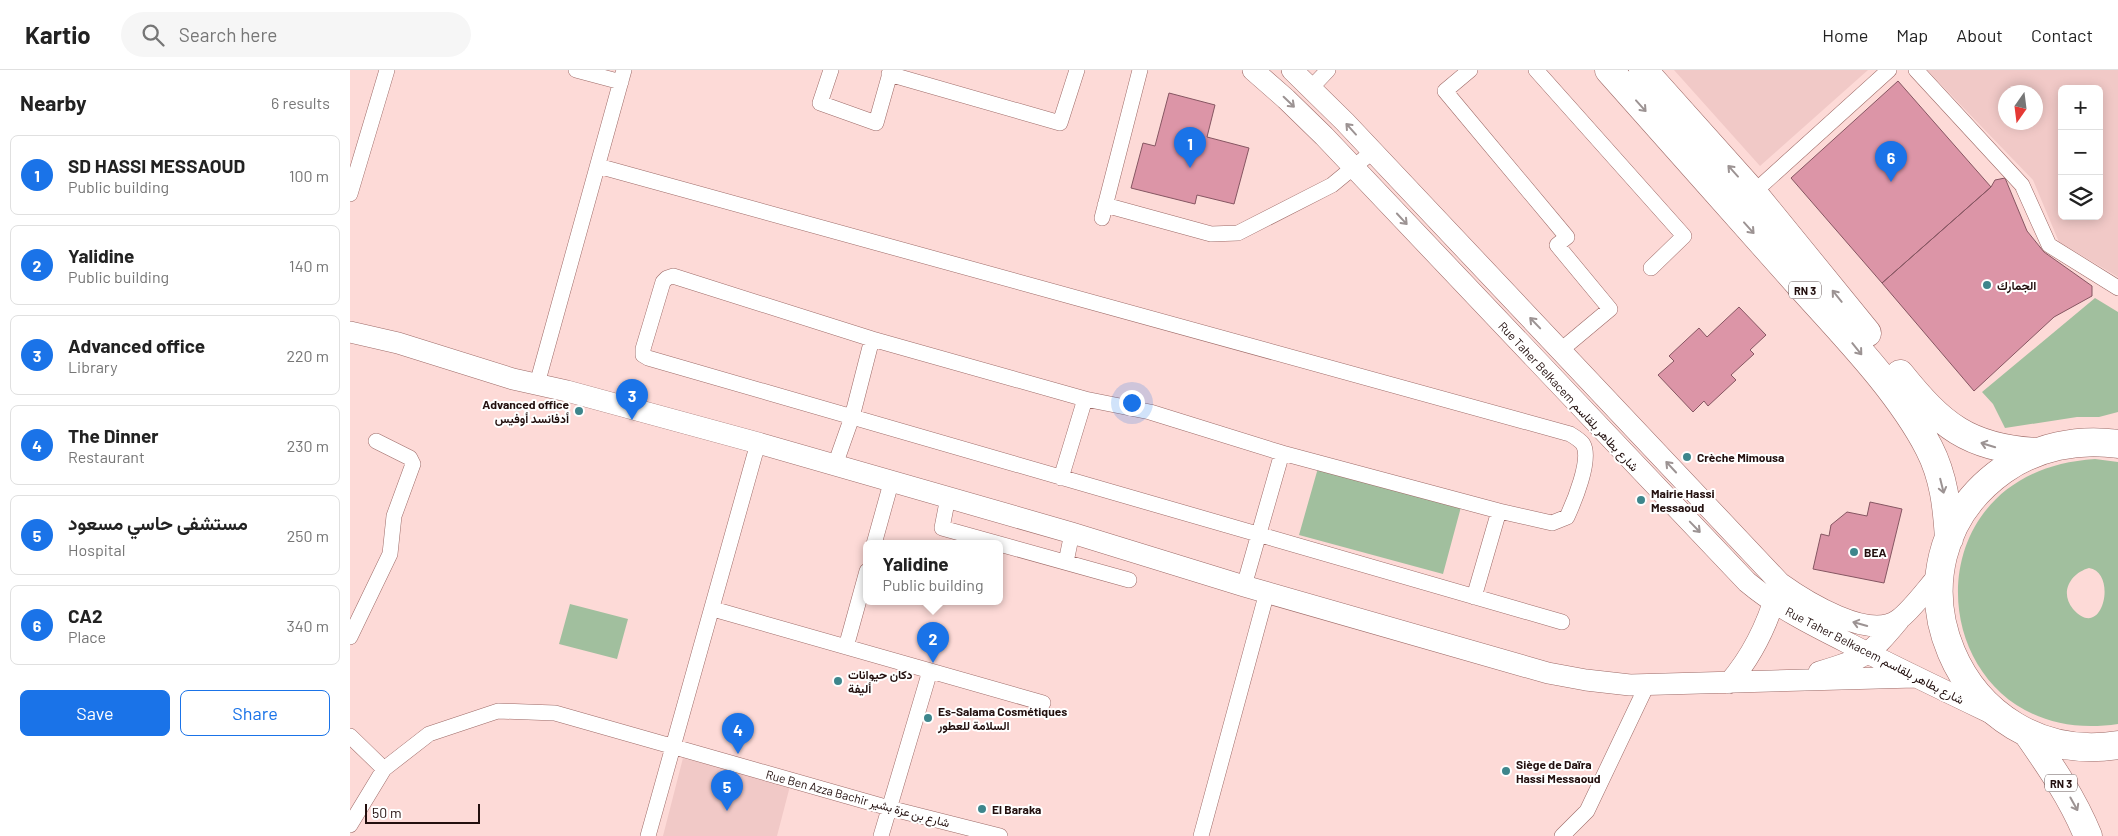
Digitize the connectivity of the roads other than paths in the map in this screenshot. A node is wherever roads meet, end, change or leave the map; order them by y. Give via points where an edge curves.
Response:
1 (387, 70) edge
2 (576, 70) edge
3 (831, 70) edge
4 (1077, 70) edge
5 (1140, 70) edge
6 (1253, 70) edge
7 (1292, 70) edge
8 (1328, 70) edge
9 (1470, 70) edge
10 (1536, 70) edge
11 (1609, 70) edge
12 (1643, 70) edge
13 (1889, 70) edge
14 (1916, 70) edge
15 (890, 72) edge
16 (623, 76) edge
17 (1311, 88) junction
18 (1372, 152) junction
19 (598, 166) junction
20 (1354, 168) junction
21 (1753, 193) junction
22 (350, 194) edge
23 (1651, 268) dead end
24 (2118, 288) edge
25 (350, 332) edge
26 (872, 339) junction
27 (1561, 350) junction
28 (537, 384) junction
29 (1085, 399) junction
30 (852, 417) junction
31 (376, 441) dead end
32 (2113, 441) edge
33 (758, 443) junction
34 (2036, 452) junction
35 (1282, 453) junction
36 (836, 465) junction
37 (1061, 478) junction
38 (892, 482) junction
39 (948, 497) junction
40 (1499, 511) junction
41 (1072, 534) junction
42 (1260, 536) junction
43 (1949, 539) junction
44 (875, 540) edge
45 (986, 540) edge
46 (1003, 545) edge
47 (1066, 562) junction
48 (1940, 574) junction
49 (1129, 580) dead end
50 (863, 586) edge
51 (1244, 586) junction
52 (1267, 592) junction
53 (1777, 593) junction
54 (1474, 597) junction
55 (713, 609) junction
56 (1899, 620) junction
57 (1562, 622) dead end
58 (350, 637) edge
59 (846, 646) junction
60 (1869, 654) junction
61 (930, 670) junction
62 (1915, 677) junction
63 (1787, 680) junction
64 (1729, 683) junction
65 (1647, 685) junction
66 (1043, 703) dead end
67 (2000, 717) junction
68 (2028, 734) junction
69 (350, 736) edge
70 (2118, 745) edge
71 (673, 748) junction
72 (384, 769) junction
73 (889, 808) junction
74 (350, 825) edge
75 (976, 833) edge
76 (648, 836) edge
77 (881, 836) edge
78 (1000, 836) edge
79 (1201, 836) edge
80 (1562, 836) edge
81 (2088, 836) edge

1 - 22 street
2 - 16 street
3 - 15 street via 820,103 876,122
4 - 15 street via 1060,123
5 - 20 street via 1104,211 1211,234 1238,233 1332,184
6 -> 20 main road, Rue Taher Belkacem شارع بطاهر بلقاسم
7 - 17 main road, Rue Taher Belkacem شارع بطاهر بلقاسم
8 - 17 street
9 - 27 street via 1445,91 1567,236 1557,245 1610,309
10 - 23 street via 1684,236
11 -> 43 highway, RN 3 via 1853,344 1902,405 1916,425 1937,469 1943,487
21 -> 12 highway, RN 3
13 - 21 street
14 - 24 street via 2022,185 2049,245
16 - 19 street
18 -> 17 main road, Rue Taher Belkacem شارع بطاهر بلقاسم
18 - 20 street
27 -> 18 main road, Rue Taher Belkacem شارع بطاهر بلقاسم
19 - 28 street
19 - 40 street via 1570,434 1584,445 1585,465 1567,518 1552,523
20 -> 53 main road, Rue Taher Belkacem شارع بطاهر بلقاسم via 1747,582
34 -> 21 highway, RN 3 via 2010,451 1985,444 1961,434 1940,419
25 - 28 main road
26 - 29 street
26 - 30 street
26 - 30 street via 673,276 663,282 643,349 643,355 648,358
53 -> 27 main road, Rue Taher Belkacem شارع بطاهر بلقاسم
28 - 33 main road
29 - 35 street via 1150,412
29 - 37 street
30 - 36 street
30 - 37 street
31 - 58 street via 410,458 413,464 394,516 390,554
32 - 34 highway via 2068,443
33 - 36 main road
33 - 55 street
34 - 43 highway via 1992,478 1974,496
35 - 40 street
35 - 42 street
36 - 38 main road
37 - 42 street
38 - 39 main road
38 - 44 street
39 - 41 main road
39 - 45 street via 942,528
40 - 54 street
41 - 47 street
41 - 51 main road
42 - 51 street
42 - 54 street
43 - 48 highway
46 - 47 street
47 - 49 street
48 - 56 main road
48 - 67 highway via 1940,615 1950,653 1971,688
50 - 59 street
51 - 52 main road
52 - 65 main road via 1548,673 1610,684
52 - 79 street
56 -> 53 main road, Rue Taher Belkacem شارع بطاهر بلقاسم via 1880,626 1860,625 1802,598
53 - 60 main road, Rue Taher Belkacem شارع بطاهر بلقاسم
53 - 64 main road via 1761,637
54 - 57 street
55 - 59 street
55 - 71 street
56 - 60 main road
59 - 61 street
60 - 62 main road, Rue Taher Belkacem شارع بطاهر بلقاسم
60 - 63 main road via 1846,664
61 - 66 street
61 - 73 street
62 - 63 main road
62 - 67 main road, Rue Taher Belkacem شارع بطاهر بلقاسم
63 - 64 main road
64 - 65 main road
65 - 80 street via 1587,812
67 - 68 highway
68 - 70 highway via 2078,747
68 -> 81 highway, RN 3 via 2062,784
69 - 72 street
71 - 72 street, Rue Ben Azza Bachir شارع بن عزة بشير via 555,713 498,711 429,734
71 - 73 street, Rue Ben Azza Bachir شارع بن عزة بشير
71 - 76 street
72 - 74 street, Rue Ben Azza Bachir شارع بن عزة بشير
73 - 75 street, Rue Ben Azza Bachir شارع بن عزة بشير
73 - 77 street
75 - 78 street, Rue Ben Azza Bachir شارع بن عزة بشير

